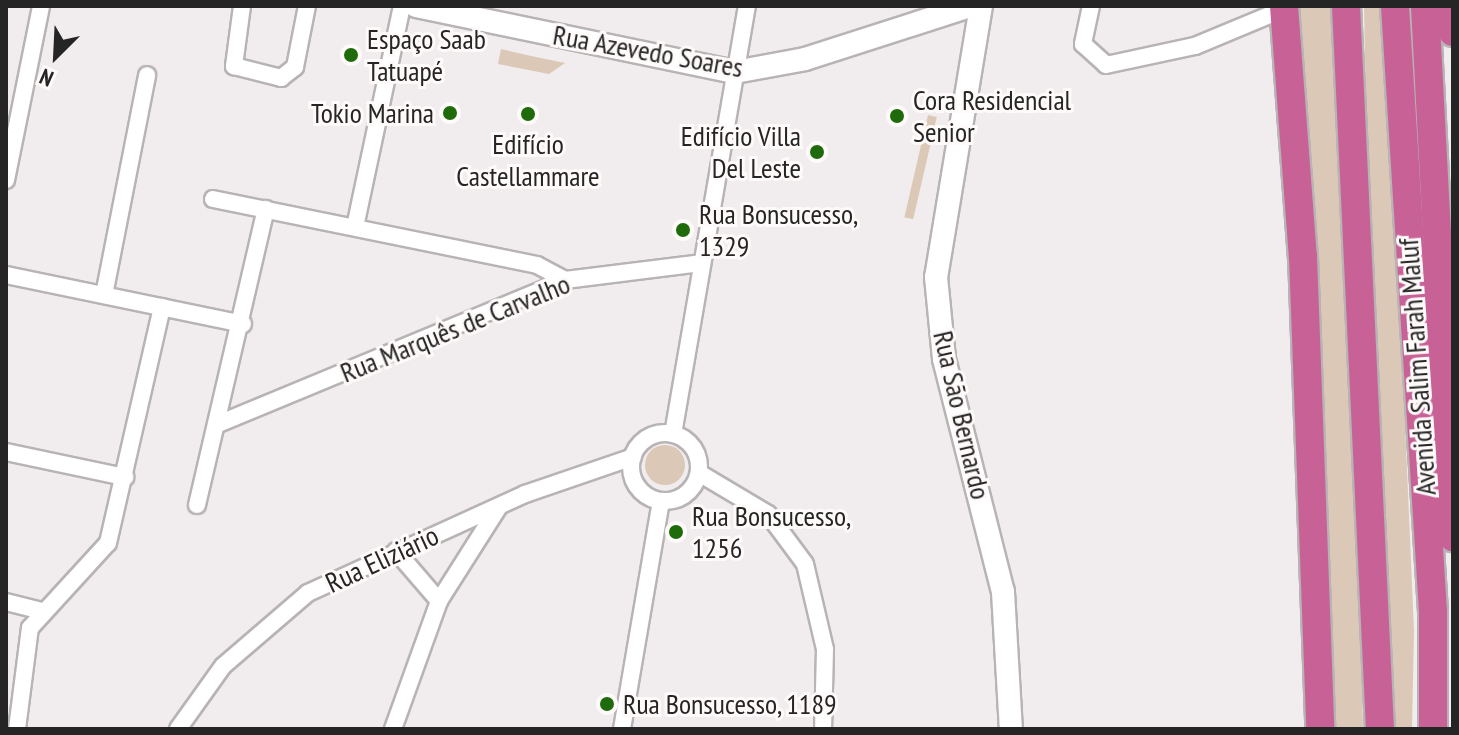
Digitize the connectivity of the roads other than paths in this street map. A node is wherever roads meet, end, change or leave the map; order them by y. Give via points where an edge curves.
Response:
1 (41, 6) edge
2 (242, 6) edge
3 (307, 6) edge
4 (402, 6) edge
5 (416, 6) edge
6 (747, 6) edge
7 (970, 6) edge
8 (981, 6) edge
9 (1091, 6) edge
10 (1346, 6) edge
11 (1395, 6) edge
12 (1425, 6) edge
13 (1451, 6) edge
14 (1284, 8) edge
15 (1453, 32) edge
16 (735, 72) junction
17 (147, 75) dead end
18 (6, 180) edge
19 (213, 199) dead end
20 (266, 209) junction
21 (355, 227) junction
22 (701, 263) junction
23 (6, 275) edge
24 (565, 280) junction
25 (104, 295) junction
26 (162, 307) junction
27 (243, 324) junction
28 (218, 424) junction
29 (673, 434) junction
30 (6, 452) edge
31 (633, 457) junction
32 (699, 473) junction
33 (125, 477) junction
34 (661, 501) junction
35 (197, 505) dead end
36 (499, 507) junction
37 (1453, 537) edge
38 (396, 551) junction
39 (1453, 583) edge
40 (439, 601) junction
41 (6, 602) edge
42 (42, 611) junction
43 (1433, 612) junction
44 (17, 729) edge
45 (178, 729) edge
46 (393, 729) edge
47 (622, 729) edge
48 (823, 729) edge
49 (1011, 729) edge
50 (1320, 729) edge
51 (1380, 729) edge
52 (1433, 729) edge

1 - 18 street
2 - 3 street via 234,66 281,78 295,67
4 - 21 street
5 - 16 street, Rua Azevedo Soares
6 - 16 street
7 - 16 street, Rua Azevedo Soares via 805,59
8 - 49 street, Rua São Bernardo via 936,277 944,359 1003,592
9 - 14 street via 1083,44 1106,65 1195,46
10 - 51 highway, Avenida Salim Farah Maluf
11 - 43 highway, Avenida Salim Farah Maluf
12 - 37 highway
13 - 15 highway
14 - 50 highway via 1303,256
16 - 22 street
17 - 25 street
19 - 20 street
20 - 21 street
20 - 27 street
21 - 24 street via 537,265
22 - 24 street, Rua Marquês de Carvalho
22 - 29 street
23 - 25 street
24 - 28 street, Rua Marquês de Carvalho
25 - 26 street
26 - 27 street
26 - 33 street
27 - 28 street
28 - 35 street
29 - 31 street via 645,440
29 - 32 street via 693,447
30 - 33 street
31 - 34 street via 637,487
31 - 36 street, Rua Eliziário
32 - 34 street via 686,495
32 - 48 street via 768,514 805,564 825,649
33 - 42 street via 105,551
34 - 47 street
36 - 38 street, Rua Eliziário
36 - 40 street
38 - 40 street
38 - 45 street, Rua Eliziário via 277,614 223,666
39 - 43 highway
40 - 46 street
41 - 42 street
42 - 44 street via 24,644
43 - 52 highway, Avenida Salim Farah Maluf

